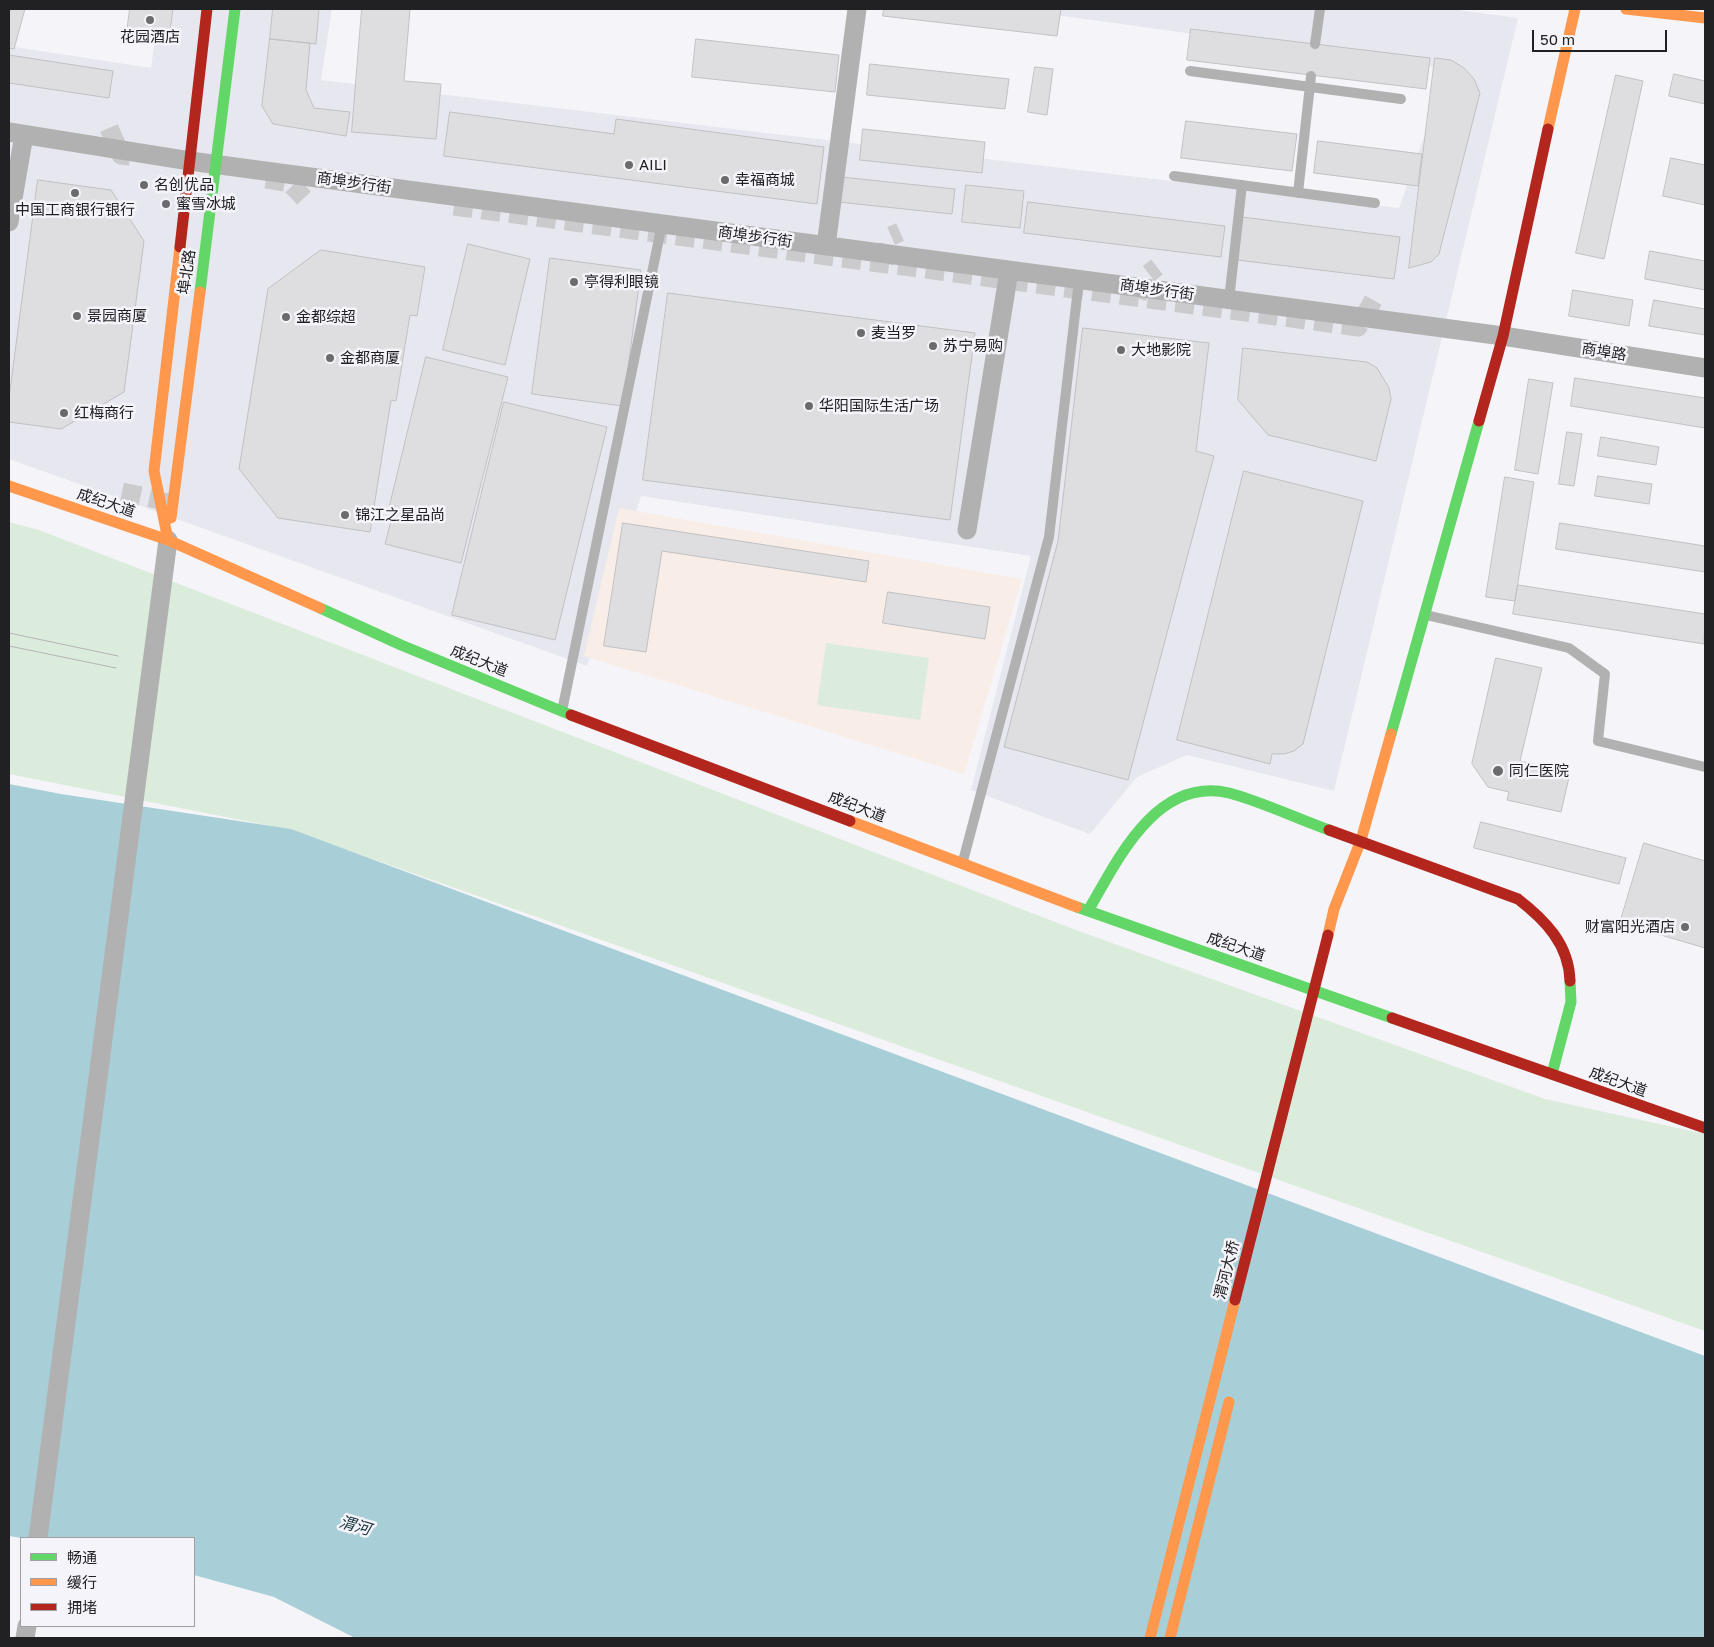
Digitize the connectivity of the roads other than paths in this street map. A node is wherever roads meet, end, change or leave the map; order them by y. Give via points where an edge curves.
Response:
1 (207, 9) edge
2 (235, 9) edge
3 (857, 9) edge
4 (1320, 9) edge
5 (1575, 9) edge
6 (1626, 9) edge
7 (1705, 18) edge
8 (1315, 44) dead end
9 (1190, 71) dead end
10 (1311, 76) dead end
11 (1309, 87) junction
12 (1401, 100) dead end
13 (16, 133) edge
14 (190, 161) junction
15 (217, 165) junction
16 (1174, 176) dead end
17 (1242, 185) junction
18 (1298, 193) junction
19 (1375, 203) dead end
20 (9, 222) edge
21 (662, 224) junction
22 (826, 246) junction
23 (1009, 270) junction
24 (1079, 280) junction
25 (1229, 300) junction
26 (1503, 336) junction
27 (1705, 368) edge
28 (9, 486) edge
29 (968, 530) dead end
30 (168, 540) junction
31 (1425, 615) junction
32 (562, 711) junction
33 (1705, 767) edge
34 (1361, 840) junction
35 (963, 864) junction
36 (1353, 895) dead end
37 (1088, 911) junction
38 (1334, 981) dead end
39 (1326, 1010) dead end
40 (1552, 1074) junction
41 (1705, 1128) edge
42 (1233, 1387) dead end
43 (38, 1537) edge
44 (1150, 1638) edge
45 (1170, 1638) edge

1 - 14 main road
2 - 15 main road, 埠北路
3 - 22 street
4 - 8 lane
5 - 26 main road
6 - 7 main road
9 - 11 lane
10 - 11 lane
11 - 12 lane
11 - 18 lane
13 - 14 street, 商埠步行街
13 - 20 street
14 - 15 street, 商埠步行街
14 - 30 main road via 154,471
15 - 21 street, 商埠步行街
15 - 30 main road, 埠北路
16 - 17 lane
17 - 18 lane
17 - 25 lane
18 - 19 lane
21 - 22 street, 商埠步行街
21 - 32 lane
22 - 23 street, 商埠步行街
23 - 24 street, 商埠步行街
23 - 29 street
24 - 25 street, 商埠步行街
24 - 35 lane via 1049,538
25 - 26 street, 商埠步行街
26 - 27 street, 商埠路
26 - 31 main road
28 - 30 main road, 成纪大道
30 - 32 main road, 成纪大道 via 401,645
30 - 43 street
31 - 33 lane via 1569,648 1605,674 1598,741
31 - 34 main road
32 - 35 main road, 成纪大道
34 - 36 main road
34 - 37 main road via 1228,793 1195,794 1164,805 1139,826
34 - 40 main road via 1518,899 1542,918 1560,942 1570,971 1571,1002
34 - 44 main road, 渭河大桥 via 1334,909
35 - 37 main road, 成纪大道
37 - 40 main road, 成纪大道
38 - 39 main road
40 - 41 main road, 成纪大道
42 - 45 main road

